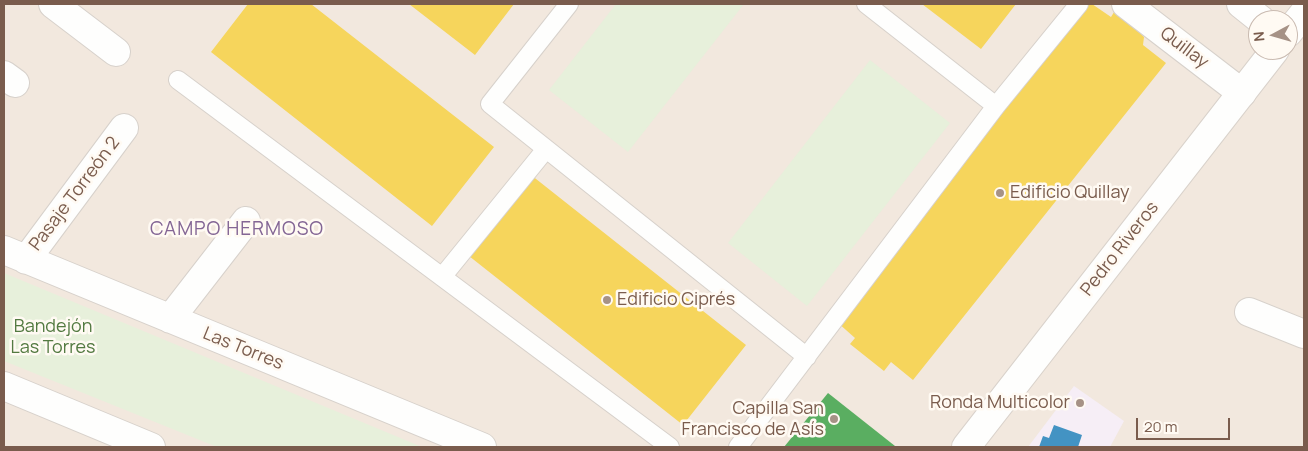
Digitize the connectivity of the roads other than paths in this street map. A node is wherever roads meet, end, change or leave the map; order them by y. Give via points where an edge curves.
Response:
1 (53, 4) edge
2 (569, 4) edge
3 (866, 4) edge
4 (1080, 4) edge
5 (1126, 4) edge
6 (116, 52) dead end
7 (1267, 60) edge
8 (178, 80) dead end
9 (1242, 92) junction
10 (996, 106) junction
11 (124, 128) dead end
12 (546, 149) junction
13 (246, 221) dead end
14 (15, 255) edge
15 (442, 276) junction
16 (1249, 312) dead end
17 (170, 319) junction
18 (1304, 334) edge
19 (807, 357) junction
20 (4, 386) edge
21 (152, 447) edge
22 (482, 447) edge
23 (670, 447) edge
24 (738, 447) edge
25 (966, 447) edge

1 - 6 street
2 - 12 lane via 490,104
3 - 10 lane
4 - 10 lane
5 - 9 street, Quillay
7 - 9 street, Pedro Riveros
8 - 15 lane
9 - 25 street, Pedro Riveros
10 - 19 lane
11 - 14 street, Pasaje Torreón 2
12 - 15 lane
12 - 19 lane
13 - 17 street
14 - 17 street, Las Torres
15 - 23 lane
16 - 18 street
17 - 22 street, Las Torres
19 - 24 lane
20 - 21 street

